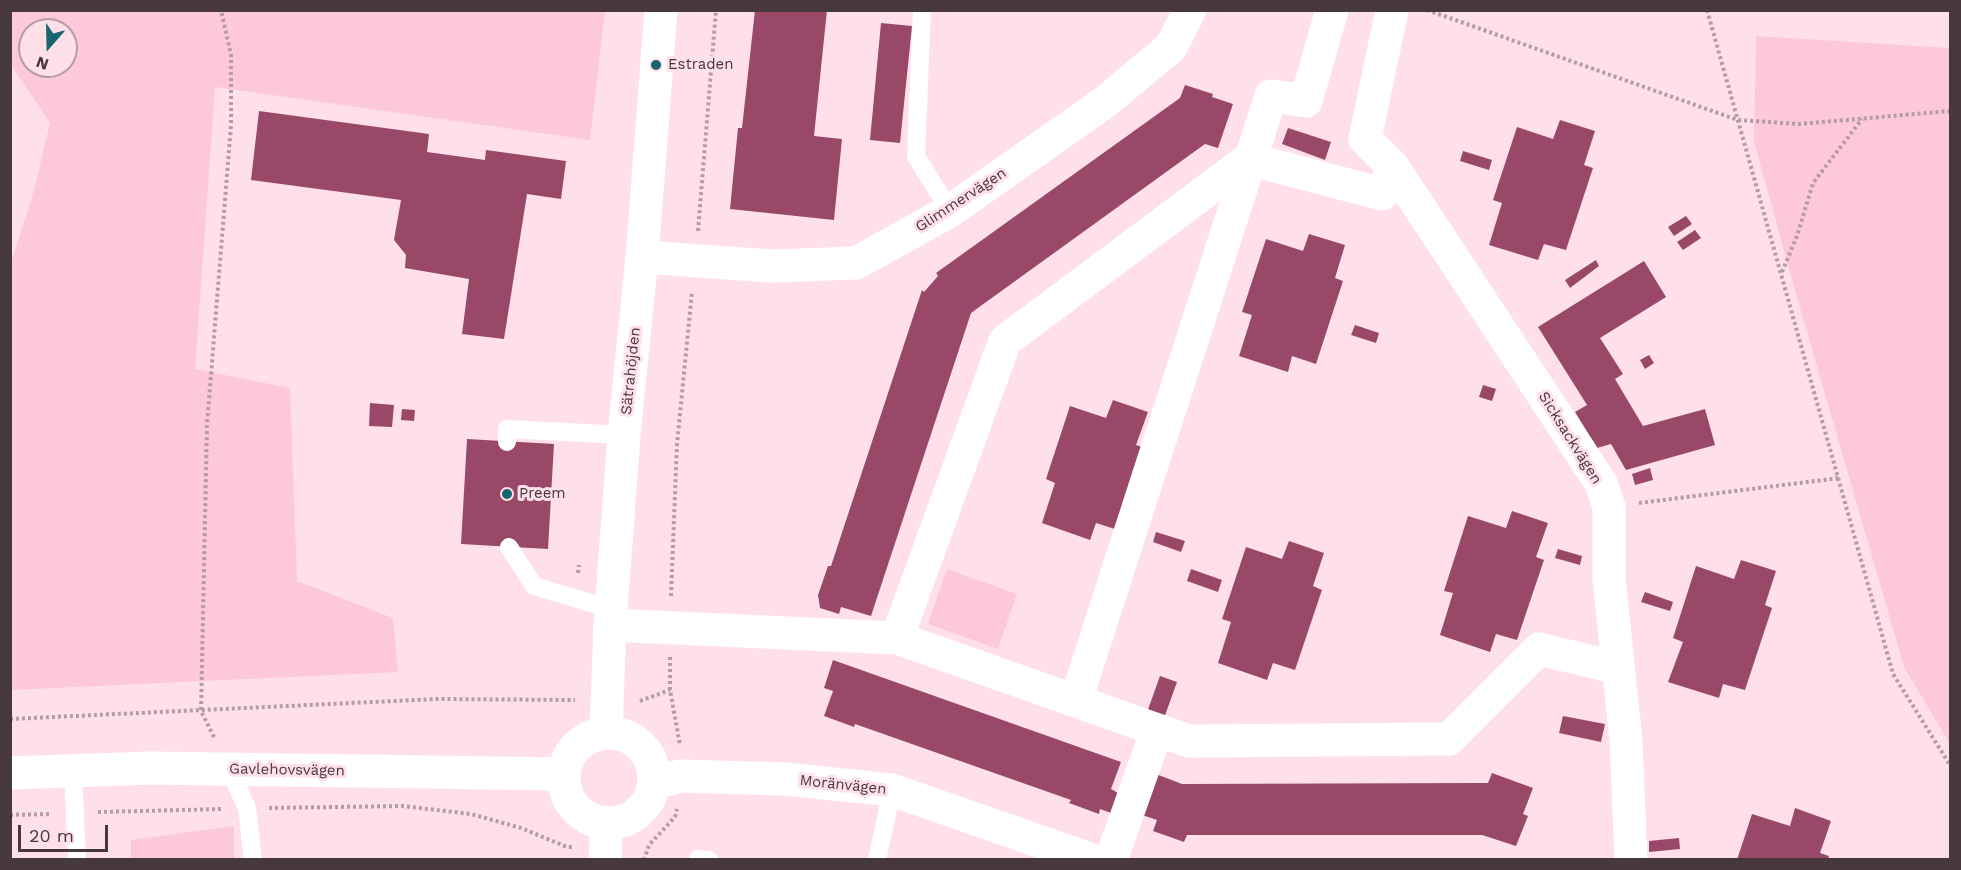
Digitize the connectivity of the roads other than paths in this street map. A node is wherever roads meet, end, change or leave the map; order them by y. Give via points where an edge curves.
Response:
1 (661, 10) edge
2 (922, 10) edge
3 (1190, 10) edge
4 (1332, 10) edge
5 (1387, 12) edge
6 (1249, 159) junction
7 (1393, 167) junction
8 (950, 211) junction
9 (642, 257) junction
10 (624, 435) junction
11 (507, 442) dead end
12 (508, 547) dead end
13 (611, 617) junction
14 (897, 638) junction
15 (1618, 668) junction
16 (1076, 700) junction
17 (1158, 729) junction
18 (606, 732) junction
19 (229, 769) junction
20 (74, 771) junction
21 (10, 773) edge
22 (564, 774) junction
23 (655, 783) junction
24 (892, 790) junction
25 (606, 843) edge
26 (77, 860) edge
27 (253, 860) edge
28 (877, 860) edge
29 (1093, 860) edge
30 (1112, 860) edge
31 (1631, 860) edge

1 - 9 street, Sätrahöjden
2 - 8 lane via 916,156
3 - 8 street, Glimmervägen via 1171,47 1105,102
4 - 6 street via 1306,101 1271,96
5 - 7 street, Sicksackvägen via 1365,139
6 - 7 street via 1382,194
6 - 14 street via 1005,341
6 - 16 street
7 - 15 street, Sicksackvägen via 1601,483 1609,507 1609,579
8 - 9 street, Glimmervägen via 856,263 772,266
9 - 10 street, Sätrahöjden
10 - 11 lane via 507,429
10 - 13 street, Sätrahöjden
12 - 13 lane via 534,586
13 - 14 street via 671,629
13 - 18 street, Sätrahöjden
14 - 16 street
15 - 17 street via 1539,649 1449,739 1189,741
15 - 31 street, Sicksackvägen via 1626,740
16 - 17 street
17 - 30 street
18 - 22 street via 588,738 573,750
18 - 23 street via 619,733 642,746 650,757
19 - 20 street, Gavlehovsvägen
19 - 22 street, Gavlehovsvägen
19 - 27 lane via 247,808
20 - 21 street, Gavlehovsvägen
20 - 26 lane
22 - 25 street via 571,802 587,816
23 - 24 street, Moränvägen via 680,776 785,779
23 - 25 street via 651,796
24 - 28 lane
24 - 29 street, Moränvägen

